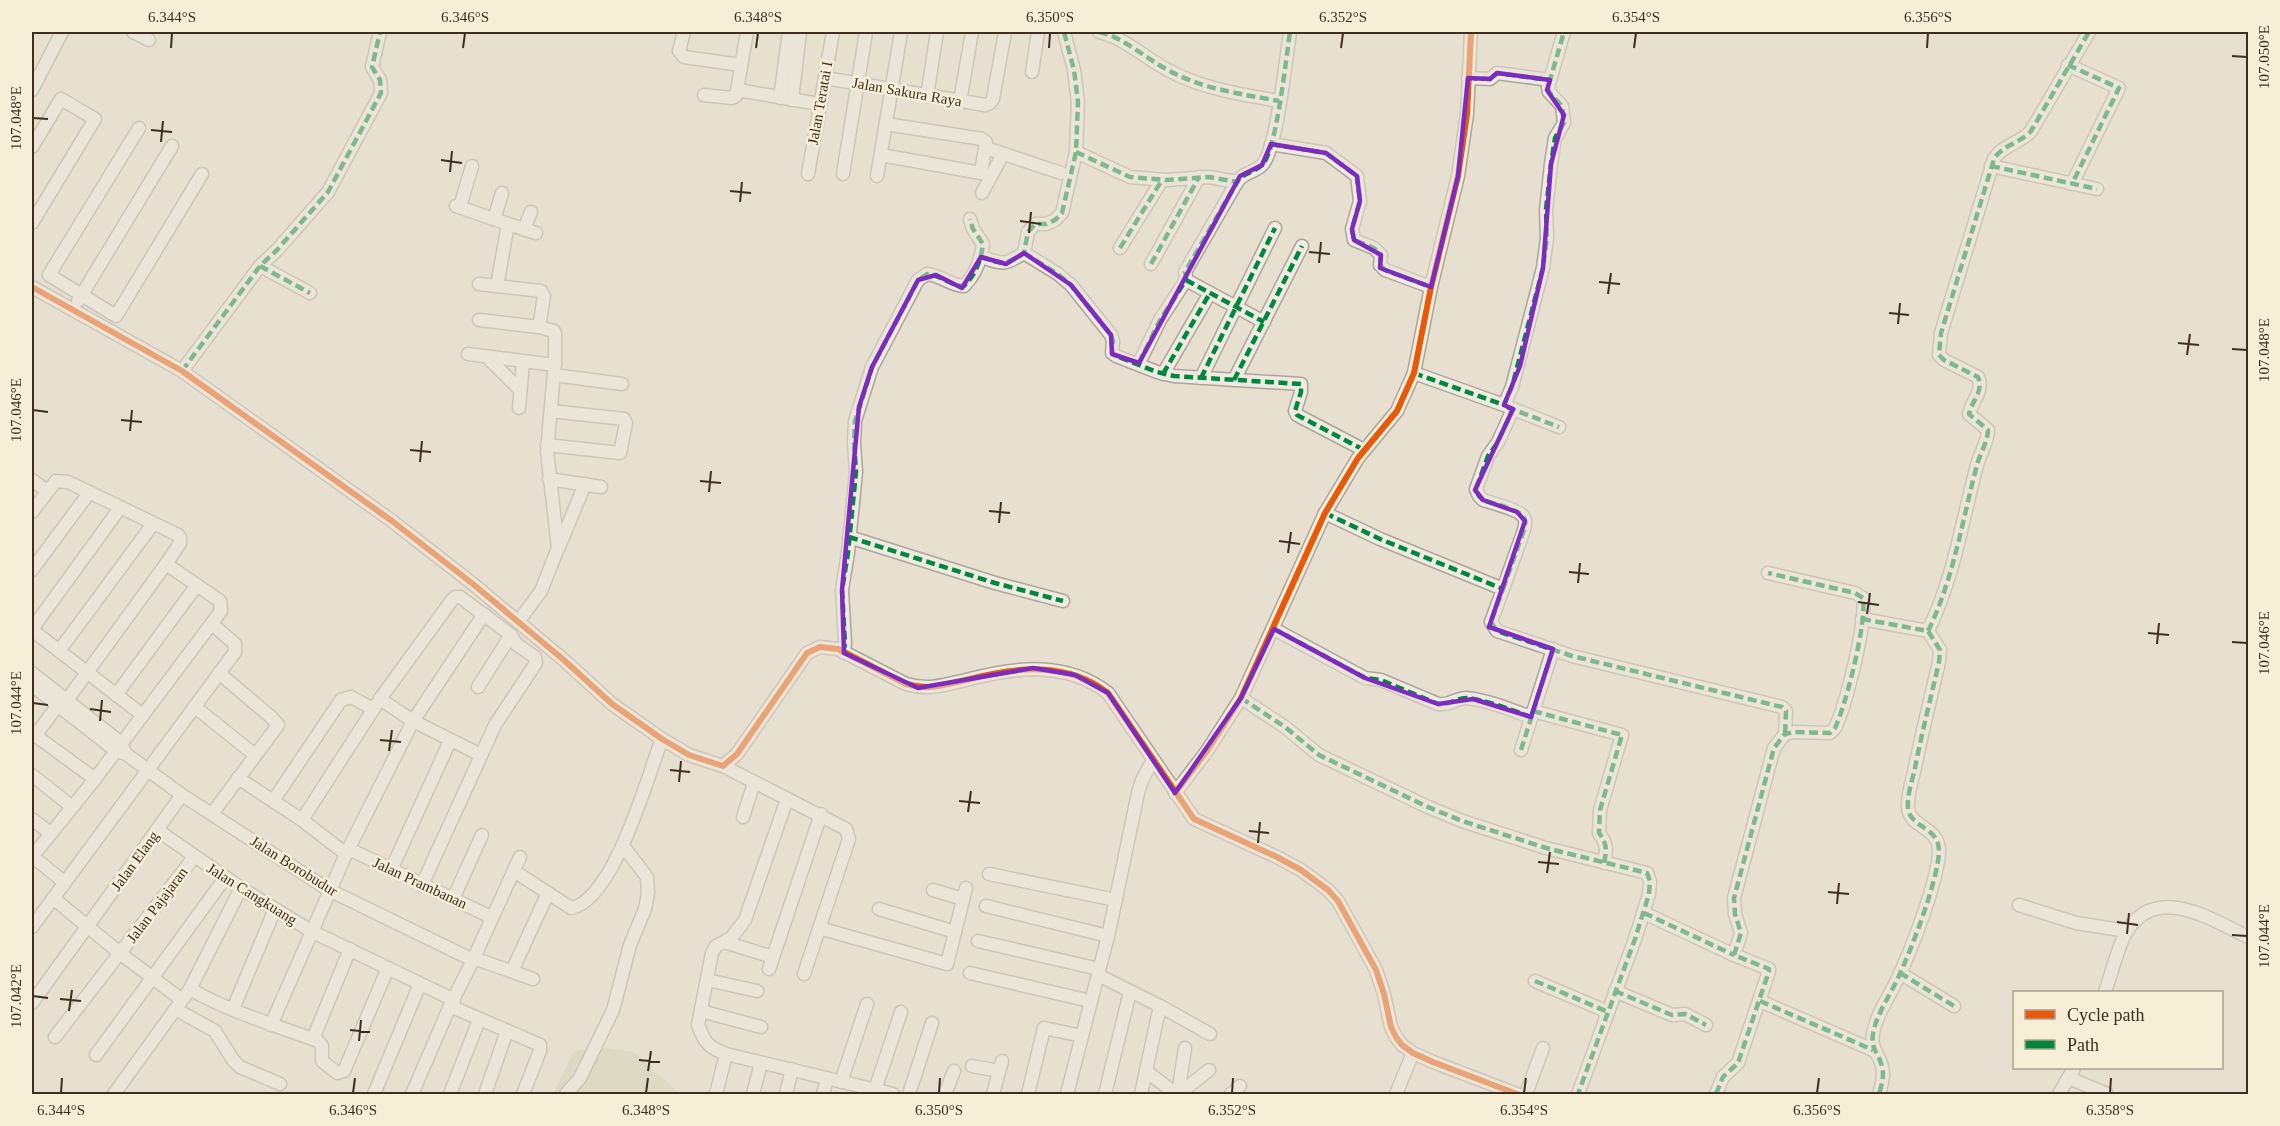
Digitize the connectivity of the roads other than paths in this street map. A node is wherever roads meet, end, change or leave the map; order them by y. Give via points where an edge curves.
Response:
1 (62, 32) edge
2 (133, 32) edge
3 (380, 32) edge
4 (684, 32) edge
5 (747, 32) edge
6 (789, 32) edge
7 (801, 32) edge
8 (833, 32) edge
9 (867, 32) edge
10 (901, 32) edge
11 (937, 32) edge
12 (972, 32) edge
13 (1005, 32) edge
14 (1038, 32) edge
15 (1064, 32) edge
16 (1099, 32) edge
17 (1290, 32) edge
18 (1471, 32) edge
19 (1564, 32) edge
20 (2089, 32) edge
21 (149, 40) dead end
22 (741, 65) junction
23 (2068, 65) junction
24 (1032, 72) dead end
25 (825, 78) junction
26 (1468, 78) junction
27 (1550, 81) junction
28 (857, 84) junction
29 (32, 90) edge
30 (738, 90) junction
31 (891, 90) junction
32 (704, 94) dead end
33 (927, 96) junction
34 (786, 99) junction
35 (960, 101) junction
36 (1279, 101) junction
37 (819, 104) junction
38 (886, 124) junction
39 (139, 128) dead end
40 (1272, 144) junction
41 (172, 146) dead end
42 (32, 147) edge
43 (986, 148) junction
44 (1076, 152) junction
45 (1004, 154) junction
46 (881, 155) junction
47 (472, 166) dead end
48 (1991, 166) junction
49 (1061, 173) dead end
50 (202, 174) dead end
51 (808, 174) dead end
52 (843, 174) dead end
53 (986, 174) junction
54 (877, 176) dead end
55 (1199, 177) junction
56 (1162, 180) junction
57 (1237, 182) junction
58 (2073, 184) junction
59 (2097, 189) dead end
60 (502, 193) dead end
61 (982, 193) dead end
62 (531, 212) dead end
63 (494, 219) junction
64 (970, 219) dead end
65 (32, 223) edge
66 (508, 224) junction
67 (1275, 228) dead end
68 (1302, 246) dead end
69 (1120, 248) dead end
70 (1024, 253) junction
71 (981, 257) junction
72 (1151, 264) dead end
73 (260, 266) junction
74 (1186, 280) junction
75 (478, 284) dead end
76 (497, 286) junction
77 (32, 287) edge
78 (1431, 287) junction
79 (310, 293) dead end
80 (1210, 293) junction
81 (81, 295) junction
82 (1236, 307) junction
83 (73, 309) junction
84 (479, 320) dead end
85 (1264, 322) junction
86 (539, 327) junction
87 (468, 354) dead end
88 (487, 357) junction
89 (523, 362) junction
90 (1138, 363) junction
91 (555, 370) junction
92 (182, 371) junction
93 (1414, 373) junction
94 (1163, 374) junction
95 (1201, 378) junction
96 (1234, 380) junction
97 (622, 384) dead end
98 (520, 390) junction
99 (1509, 407) junction
100 (519, 408) dead end
101 (551, 411) junction
102 (1559, 427) dead end
103 (547, 445) junction
104 (1364, 450) junction
105 (549, 479) junction
106 (32, 480) edge
107 (585, 484) junction
108 (601, 487) dead end
109 (47, 491) junction
110 (89, 493) junction
111 (120, 508) junction
112 (32, 512) edge
113 (1325, 513) junction
114 (153, 524) junction
115 (849, 537) junction
116 (558, 548) junction
117 (166, 564) junction
118 (32, 570) edge
119 (1768, 573) dead end
120 (197, 585) junction
121 (1503, 589) junction
122 (1063, 601) dead end
123 (484, 614) junction
124 (1862, 620) junction
125 (518, 622) junction
126 (212, 624) junction
127 (1274, 629) junction
128 (32, 630) edge
129 (1928, 631) junction
130 (511, 635) junction
131 (1552, 649) junction
132 (59, 651) junction
133 (844, 653) junction
134 (32, 673) edge
135 (88, 673) junction
136 (219, 673) junction
137 (32, 685) edge
138 (478, 687) dead end
139 (116, 695) junction
140 (1242, 698) junction
141 (62, 702) junction
142 (376, 704) junction
143 (195, 707) junction
144 (136, 710) dead end
145 (1532, 714) junction
146 (413, 721) junction
147 (33, 734) edge
148 (1785, 734) junction
149 (662, 739) junction
150 (450, 741) junction
151 (121, 749) junction
152 (1521, 750) dead end
153 (255, 755) junction
154 (481, 755) junction
155 (1154, 760) junction
156 (723, 766) junction
157 (148, 770) junction
158 (32, 775) edge
159 (238, 778) junction
160 (95, 779) junction
161 (754, 783) junction
162 (1175, 793) junction
163 (182, 795) junction
164 (787, 799) junction
165 (273, 801) junction
166 (71, 806) junction
167 (212, 814) junction
168 (821, 814) junction
169 (743, 817) dead end
170 (32, 819) edge
171 (302, 820) junction
172 (157, 830) junction
173 (50, 833) junction
174 (482, 835) dead end
175 (623, 846) junction
176 (347, 851) junction
177 (32, 857) edge
178 (194, 857) junction
179 (520, 857) dead end
180 (1604, 863) junction
181 (391, 870) junction
182 (514, 871) junction
183 (989, 874) dead end
184 (225, 878) junction
185 (64, 882) junction
186 (422, 885) junction
187 (241, 888) junction
188 (329, 890) junction
189 (933, 890) dead end
190 (548, 893) junction
191 (53, 898) junction
192 (453, 899) junction
193 (1116, 900) junction
194 (2019, 905) dead end
195 (986, 906) dead end
196 (275, 909) junction
197 (879, 909) dead end
198 (1644, 913) junction
199 (491, 917) junction
200 (32, 927) edge
201 (87, 927) junction
202 (819, 928) junction
203 (311, 931) junction
204 (2127, 931) junction
205 (955, 932) junction
206 (1108, 936) junction
207 (2248, 937) edge
208 (978, 941) dead end
209 (724, 942) junction
210 (350, 949) junction
211 (121, 954) junction
212 (1734, 955) junction
213 (473, 960) junction
214 (388, 968) junction
215 (512, 971) junction
216 (1099, 972) junction
217 (1900, 973) junction
218 (804, 974) dead end
219 (970, 974) dead end
220 (154, 977) junction
221 (533, 979) dead end
222 (707, 980) junction
223 (1535, 981) dead end
224 (420, 984) junction
225 (190, 989) junction
226 (757, 991) dead end
227 (1616, 991) junction
228 (2106, 991) edge
229 (1130, 992) junction
230 (1090, 1001) junction
231 (1760, 1001) junction
232 (32, 1003) edge
233 (452, 1003) junction
234 (867, 1004) dead end
235 (179, 1005) junction
236 (1160, 1006) junction
237 (1954, 1006) dead end
238 (233, 1010) junction
239 (701, 1011) junction
240 (901, 1012) dead end
241 (1608, 1012) junction
242 (479, 1020) junction
243 (932, 1023) dead end
244 (271, 1025) junction
245 (1706, 1025) dead end
246 (761, 1027) dead end
247 (507, 1031) junction
248 (1210, 1034) dead end
249 (56, 1036) dead end
250 (1082, 1036) junction
251 (313, 1039) junction
252 (1185, 1048) dead end
253 (1543, 1048) dead end
254 (1873, 1050) junction
255 (1413, 1053) junction
256 (726, 1054) junction
257 (96, 1055) dead end
258 (761, 1063) junction
259 (972, 1066) dead end
260 (792, 1069) junction
261 (1209, 1070) dead end
262 (954, 1071) dead end
263 (1146, 1071) junction
264 (1181, 1072) junction
265 (2071, 1073) edge
266 (827, 1078) junction
267 (1196, 1081) junction
268 (841, 1082) junction
269 (280, 1084) dead end
270 (857, 1090) edge
271 (875, 1090) junction
272 (1490, 1090) edge
273 (1144, 1093) edge
274 (114, 1095) edge
275 (374, 1095) edge
276 (412, 1095) edge
277 (450, 1095) edge
278 (485, 1095) edge
279 (523, 1095) edge
280 (566, 1095) edge
281 (716, 1095) edge
282 (753, 1095) edge
283 (786, 1095) edge
284 (823, 1095) edge
285 (893, 1095) edge
286 (909, 1095) edge
287 (945, 1095) edge
288 (993, 1095) edge
289 (1028, 1095) edge
290 (1067, 1095) edge
291 (1105, 1095) edge
292 (1178, 1095) edge
293 (1396, 1095) edge
294 (1517, 1095) edge
295 (1526, 1095) edge
296 (1578, 1095) edge
297 (1716, 1095) edge
298 (1879, 1095) edge
299 (2059, 1095) edge
300 (2107, 1095) edge

1 - 29 street
2 - 21 street
3 - 73 street via 372,67 380,80 381,93 371,115 328,192
4 - 22 street via 680,51 684,57
5 - 22 street
6 - 34 street
7 - 34 street
8 - 25 street, Jalan Teratai I
9 - 28 street
10 - 31 street
11 - 33 street
12 - 35 street
13 - 35 street, Jalan Sakura Raya via 993,99 985,105
14 - 24 street
15 - 44 street via 1078,102
16 - 36 street via 1189,80
17 - 36 street
18 - 26 street
19 - 27 street
20 - 23 street
22 - 30 street
23 - 48 street via 2031,131 2001,150
23 - 58 street via 2120,88
25 - 28 street, Jalan Sakura Raya
25 - 37 street, Jalan Teratai I
26 - 27 street via 1490,79 1497,73
26 - 78 street via 1458,176
27 - 99 street via 1549,92 1562,106 1564,115 1555,138 1547,194 1548,238 1543,268
28 - 31 street, Jalan Sakura Raya
28 - 52 street
30 - 32 street via 734,98
30 - 34 street
31 - 33 street, Jalan Sakura Raya
31 - 38 street
33 - 35 street, Jalan Sakura Raya
34 - 37 street
36 - 40 street
37 - 51 street, Jalan Teratai I
38 - 43 street via 982,139
38 - 46 street
39 - 81 street via 49,274
40 - 57 street via 1262,165 1240,176
40 - 78 street via 1326,153 1357,176 1360,201 1352,229 1354,240 1374,248 1381,255 1380,265 1385,270
41 - 81 street
42 - 65 street via 61,99 94,119
43 - 45 street
43 - 53 street
44 - 56 street via 1130,177
44 - 70 street via 1062,213 1056,220 1032,227
45 - 49 street
45 - 53 street
46 - 53 street
46 - 54 street
47 - 63 street via 458,207
48 - 58 street
48 - 129 street via 1939,349 1944,360 1978,377 1980,390 1969,414 1988,430 1988,437 1977,466 1957,552
50 - 81 street via 116,316
53 - 61 street
55 - 56 street
55 - 57 street
55 - 72 street
56 - 69 street
57 - 74 street via 1185,272
58 - 59 street
60 - 63 street
62 - 66 street via 530,231
63 - 66 street
64 - 71 street via 983,240
66 - 76 street
67 - 82 street
68 - 85 street
70 - 71 street via 1004,264
70 - 90 street via 1071,285 1111,335 1113,355
71 - 115 street via 964,286 936,275 927,274 918,280 872,367 854,432 856,472
73 - 79 street
73 - 92 street
74 - 80 street
74 - 90 street
75 - 76 street
76 - 86 street via 541,291 544,296
77 - 83 street
78 - 93 street
80 - 82 street
80 - 94 street
81 - 83 street
82 - 85 street
82 - 95 street
83 - 92 street
84 - 86 street
85 - 96 street
86 - 91 street via 554,331
87 - 88 street
88 - 89 street
88 - 98 street
89 - 91 street
89 - 98 street
90 - 94 street
91 - 97 street
91 - 101 street
92 - 125 street via 392,521
93 - 99 street
93 - 104 street via 1397,411
94 - 95 street
95 - 96 street
96 - 104 street via 1301,384 1297,415
98 - 100 street
99 - 102 street
99 - 121 street via 1504,432 1484,465 1476,489 1483,500 1517,512 1525,521
101 - 103 street
101 - 103 street via 624,419 626,423 620,453
103 - 105 street
104 - 113 street
105 - 107 street
105 - 116 street
106 - 109 street
107 - 108 street
107 - 116 street
109 - 110 street via 59,481
109 - 112 street
110 - 111 street
110 - 118 street
111 - 114 street
111 - 128 street
113 - 121 street
113 - 127 street
114 - 117 street via 180,538
114 - 132 street
115 - 122 street
115 - 133 street via 842,590
116 - 125 street via 541,591
117 - 120 street
117 - 135 street
119 - 124 street via 1860,595 1864,603
120 - 126 street via 220,601 221,611
120 - 139 street
121 - 131 street via 1492,626
123 - 130 street
123 - 142 street via 455,597
123 - 146 street, Jalan Cangkuang
124 - 129 street
124 - 148 street via 1835,728 1830,734
125 - 149 street via 612,704
126 - 136 street via 236,648
126 - 151 street
127 - 140 street
127 - 145 street via 1365,678 1381,680 1438,704 1473,699
128 - 132 street
129 - 217 street via 1940,650 1939,662 1908,808 1913,819 1933,833 1939,851 1925,906
130 - 138 street
130 - 154 street via 516,644 535,657 536,663 495,725
131 - 145 street
131 - 148 street via 1782,707 1787,717
132 - 135 street
133 - 155 street via 918,688 1033,668 1075,675 1108,693
133 - 156 street via 825,647 807,653 753,734
134 - 141 street
135 - 139 street
135 - 141 street
136 - 143 street
136 - 153 street via 278,723
137 - 141 street
139 - 144 street
140 - 162 street
140 - 180 street via 1319,755 1428,807 1546,848
141 - 147 street
141 - 151 street, Jalan Borobudur
142 - 146 street
142 - 165 street via 351,697 341,700
142 - 171 street
143 - 153 street
143 - 157 street
145 - 152 street
145 - 180 street via 1622,735 1600,810 1599,833 1607,848
146 - 150 street
146 - 176 street, Jalan Cangkuang
147 - 160 street
148 - 212 street via 1774,747 1739,872 1734,903 1741,933
149 - 156 street via 689,755
149 - 175 street
150 - 154 street
150 - 181 street
151 - 157 street, Jalan Borobudur
151 - 160 street
153 - 159 street
154 - 186 street
155 - 162 street
155 - 193 street via 1138,793
156 - 161 street
157 - 163 street, Jalan Borobudur
157 - 185 street
158 - 166 street
159 - 165 street, Jalan Prambanan
159 - 167 street
160 - 166 street
161 - 164 street
161 - 169 street
162 - 255 street via 1194,819 1277,857 1316,880 1333,896 1376,970 1396,1037
163 - 167 street, Jalan Borobudur
163 - 172 street, Jalan Elang
164 - 168 street
164 - 209 street via 749,911 740,927
165 - 171 street, Jalan Prambanan
166 - 173 street
167 - 188 street, Jalan Borobudur
168 - 202 street via 846,829 849,839
168 - 209 street via 771,963
170 - 173 street
171 - 176 street, Jalan Prambanan
172 - 178 street, Jalan Cangkuang
172 - 201 street, Jalan Elang
173 - 177 street
174 - 192 street
175 - 190 street via 596,892 575,907
175 - 280 street via 647,877 645,909 630,945 613,1010 580,1078
176 - 181 street, Jalan Prambanan
176 - 188 street, Jalan Cangkuang
177 - 185 street
178 - 184 street, Jalan Cangkuang
178 - 211 street, Jalan Pajajaran
179 - 182 street
180 - 198 street via 1647,873 1650,881
181 - 186 street, Jalan Prambanan
182 - 190 street
182 - 199 street
183 - 193 street
184 - 187 street, Jalan Cangkuang
184 - 220 street
185 - 191 street
186 - 192 street, Jalan Prambanan
187 - 196 street, Jalan Cangkuang
187 - 225 street
188 - 203 street, Jalan Cangkuang
188 - 213 street, Jalan Borobudur
189 - 205 street via 964,894
190 - 215 street
191 - 200 street
191 - 201 street
192 - 199 street, Jalan Prambanan
193 - 206 street
194 - 204 street via 2076,923
195 - 206 street
196 - 203 street, Jalan Cangkuang
196 - 238 street
197 - 205 street
198 - 212 street
198 - 227 street
199 - 213 street
201 - 211 street
201 - 232 street, Jalan Elang
202 - 205 street via 947,964
202 - 218 street
203 - 210 street
203 - 244 street
204 - 207 street via 2150,911 2168,907 2194,912
204 - 228 street
206 - 216 street
208 - 216 street
209 - 222 street via 714,950
210 - 214 street
210 - 251 street
211 - 220 street
211 - 249 street, Jalan Pajajaran
212 - 231 street via 1769,969
213 - 215 street, Jalan Borobudur
213 - 233 street
214 - 224 street
214 - 251 street via 344,1071 337,1073 321,1061 322,1046
215 - 221 street, Jalan Borobudur
216 - 229 street
216 - 230 street
217 - 237 street
217 - 254 street via 1876,1021
219 - 230 street
220 - 235 street
220 - 257 street
222 - 226 street
222 - 239 street
223 - 241 street
224 - 233 street
224 - 275 street
225 - 235 street
225 - 238 street
227 - 241 street
227 - 245 street
229 - 236 street
229 - 291 street
230 - 250 street
231 - 254 street
231 - 297 street via 1738,1063 1723,1077
233 - 242 street
233 - 276 street
234 - 268 street
235 - 269 street via 215,1031 240,1067
235 - 274 street
236 - 248 street
236 - 263 street
238 - 244 street
239 - 246 street
239 - 256 street via 698,1025 709,1047
240 - 271 street
241 - 296 street
242 - 247 street
242 - 277 street
243 - 286 street
244 - 251 street
247 - 278 street
247 - 279 street via 540,1045
250 - 289 street via 1044,1028
250 - 290 street
252 - 264 street
253 - 295 street
254 - 298 street via 1884,1077
255 - 272 street
255 - 293 street
256 - 258 street
256 - 281 street
258 - 260 street
258 - 282 street
259 - 288 street via 1001,1066
260 - 266 street
260 - 283 street
261 - 267 street
262 - 287 street
263 - 273 street
263 - 292 street
264 - 267 street
264 - 292 street
265 - 299 street
265 - 300 street
266 - 268 street
266 - 284 street
267 - 292 street
268 - 270 street
270 - 271 street
271 - 285 street
272 - 294 street

